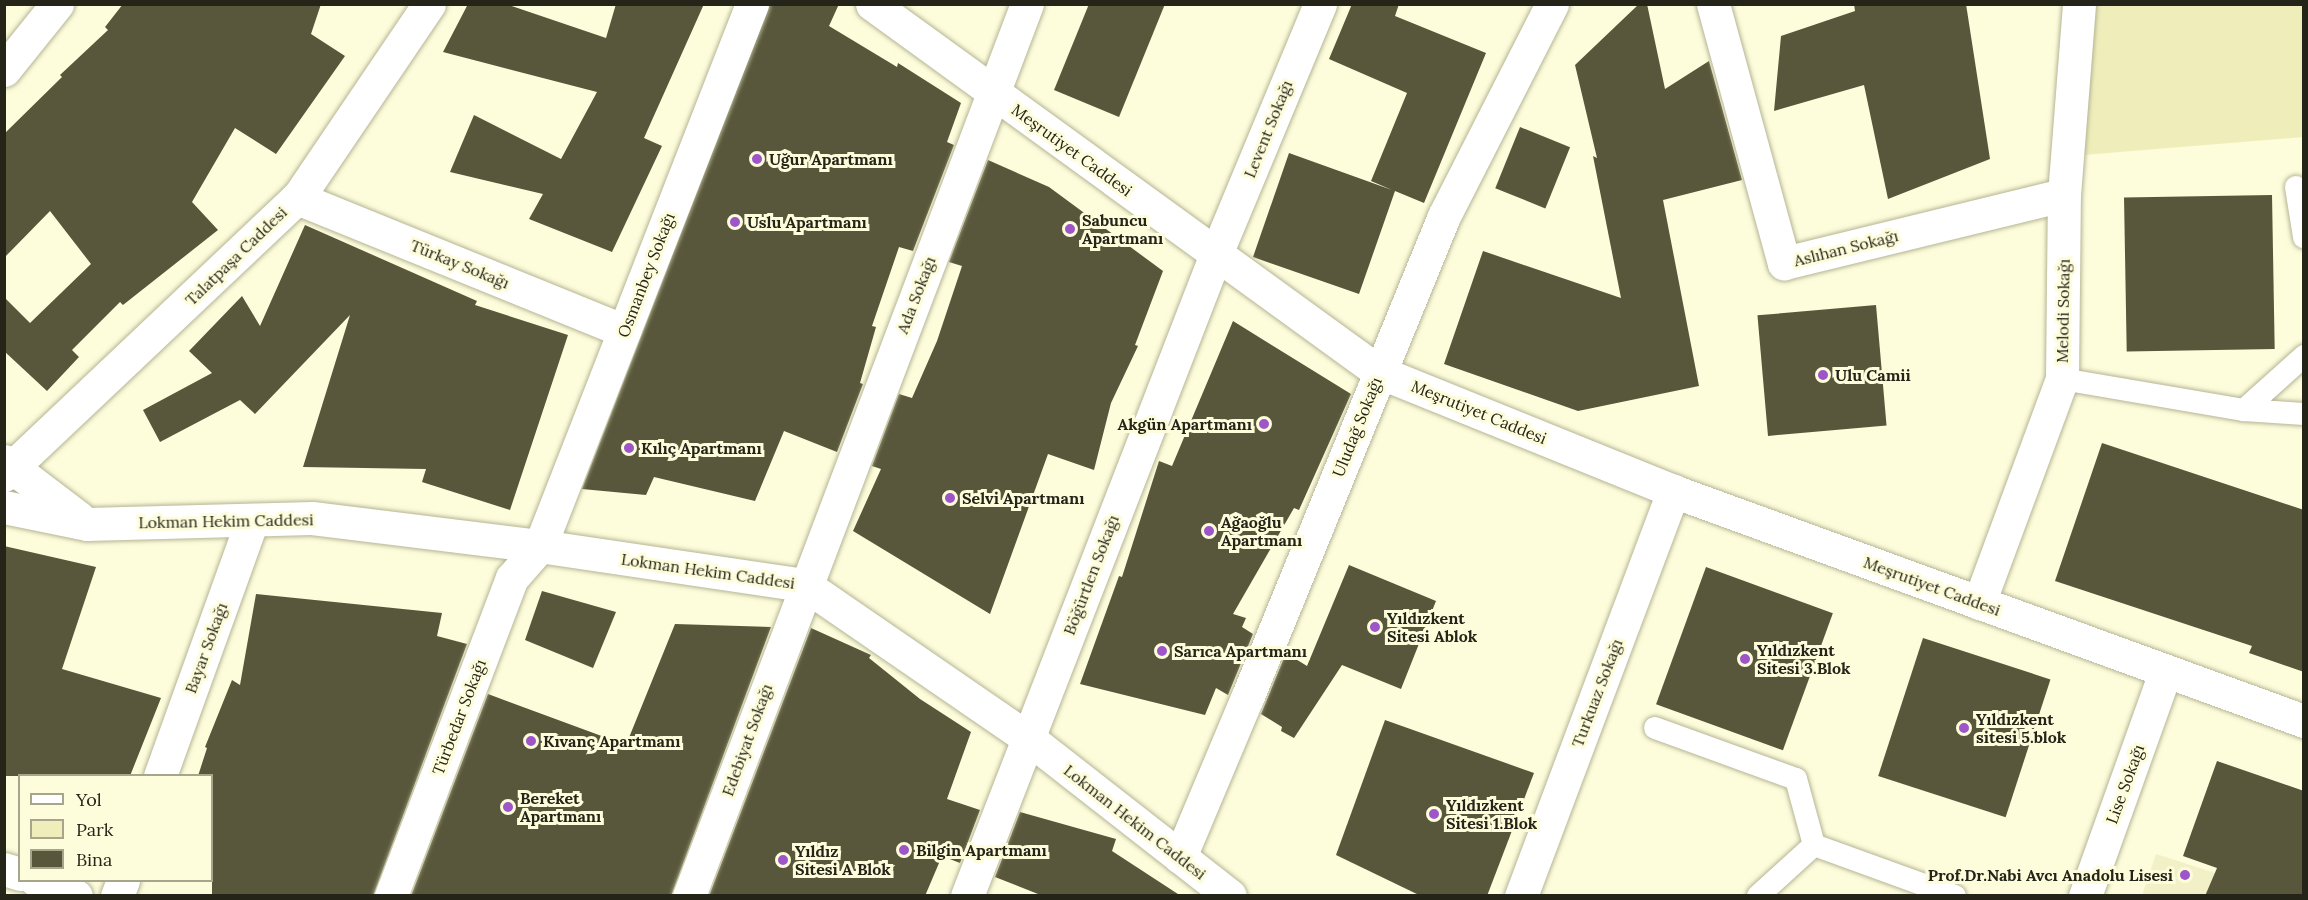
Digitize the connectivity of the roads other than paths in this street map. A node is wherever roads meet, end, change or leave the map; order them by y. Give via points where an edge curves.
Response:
1 (57, 4) edge
2 (429, 4) edge
3 (752, 4) edge
4 (872, 4) edge
5 (1027, 4) edge
6 (1320, 4) edge
7 (1551, 4) edge
8 (1713, 4) edge
9 (2079, 4) edge
10 (4, 70) edge
11 (992, 92) junction
12 (2296, 187) dead end
13 (2064, 195) junction
14 (297, 198) junction
15 (2304, 237) edge
16 (1216, 254) junction
17 (624, 331) junction
18 (2304, 356) edge
19 (1379, 372) junction
20 (2062, 379) junction
21 (2244, 410) junction
22 (2304, 414) edge
23 (7, 468) edge
24 (1673, 491) junction
25 (4, 507) edge
26 (252, 520) junction
27 (87, 524) junction
28 (540, 546) junction
29 (805, 585) junction
30 (1979, 603) junction
31 (2165, 672) junction
32 (2304, 721) edge
33 (1655, 728) dead end
34 (1028, 738) junction
35 (161, 774) edge
36 (1814, 845) junction
37 (1180, 857) junction
38 (41, 882) edge
39 (76, 896) edge
40 (391, 896) edge
41 (689, 896) edge
42 (967, 896) edge
43 (1230, 896) edge
44 (1521, 896) edge
45 (1758, 896) edge
46 (1955, 896) edge
47 (2085, 896) edge

1 - 10 street
2 - 14 street, Talatpaşa Caddesi
3 - 17 street, Osmanbey Sokağı
4 - 11 street, Meşrutiyet Caddesi
5 - 11 street, Ada Sokağı
6 - 16 street, Levent Sokağı
7 - 19 street, Uludağ Sokağı via 1444,216
8 - 13 street, Aslıhan Sokağı via 1784,263
9 - 13 street, Melodi Sokağı
11 - 16 street, Meşrutiyet Caddesi
11 - 29 street, Ada Sokağı
12 - 15 lane
13 - 20 street, Melodi Sokağı
14 - 17 street, Türkay Sokağı
14 - 23 street, Talatpaşa Caddesi
16 - 19 street, Meşrutiyet Caddesi
16 - 34 street, Böğürtlen Sokağı
17 - 28 street, Osmanbey Sokağı
18 - 21 lane
19 - 24 street, Meşrutiyet Caddesi
19 - 37 street, Uludağ Sokağı
20 - 21 lane
20 - 30 street, Melodi Sokağı
21 - 22 lane
23 - 27 street
24 - 30 street, Meşrutiyet Caddesi
24 - 44 street, Turkuaz Sokağı
25 - 27 street, Lokman Hekim Caddesi
26 - 27 street, Lokman Hekim Caddesi
26 - 28 street, Lokman Hekim Caddesi via 312,518
26 - 35 street, Bayar Sokağı
28 - 29 street, Lokman Hekim Caddesi
28 - 40 street, Türbedar Sokağı via 512,578
29 - 34 street, Lokman Hekim Caddesi
29 - 41 street, Edebiyat Sokağı
30 - 31 street, Meşrutiyet Caddesi
31 - 32 street, Meşrutiyet Caddesi
31 - 47 street, Lise Sokağı
33 - 36 lane via 1796,779
34 - 37 street, Lokman Hekim Caddesi
34 - 42 street, Böğürtlen Sokağı
36 - 45 lane
36 - 46 lane
37 - 43 street, Lokman Hekim Caddesi
38 - 39 street

